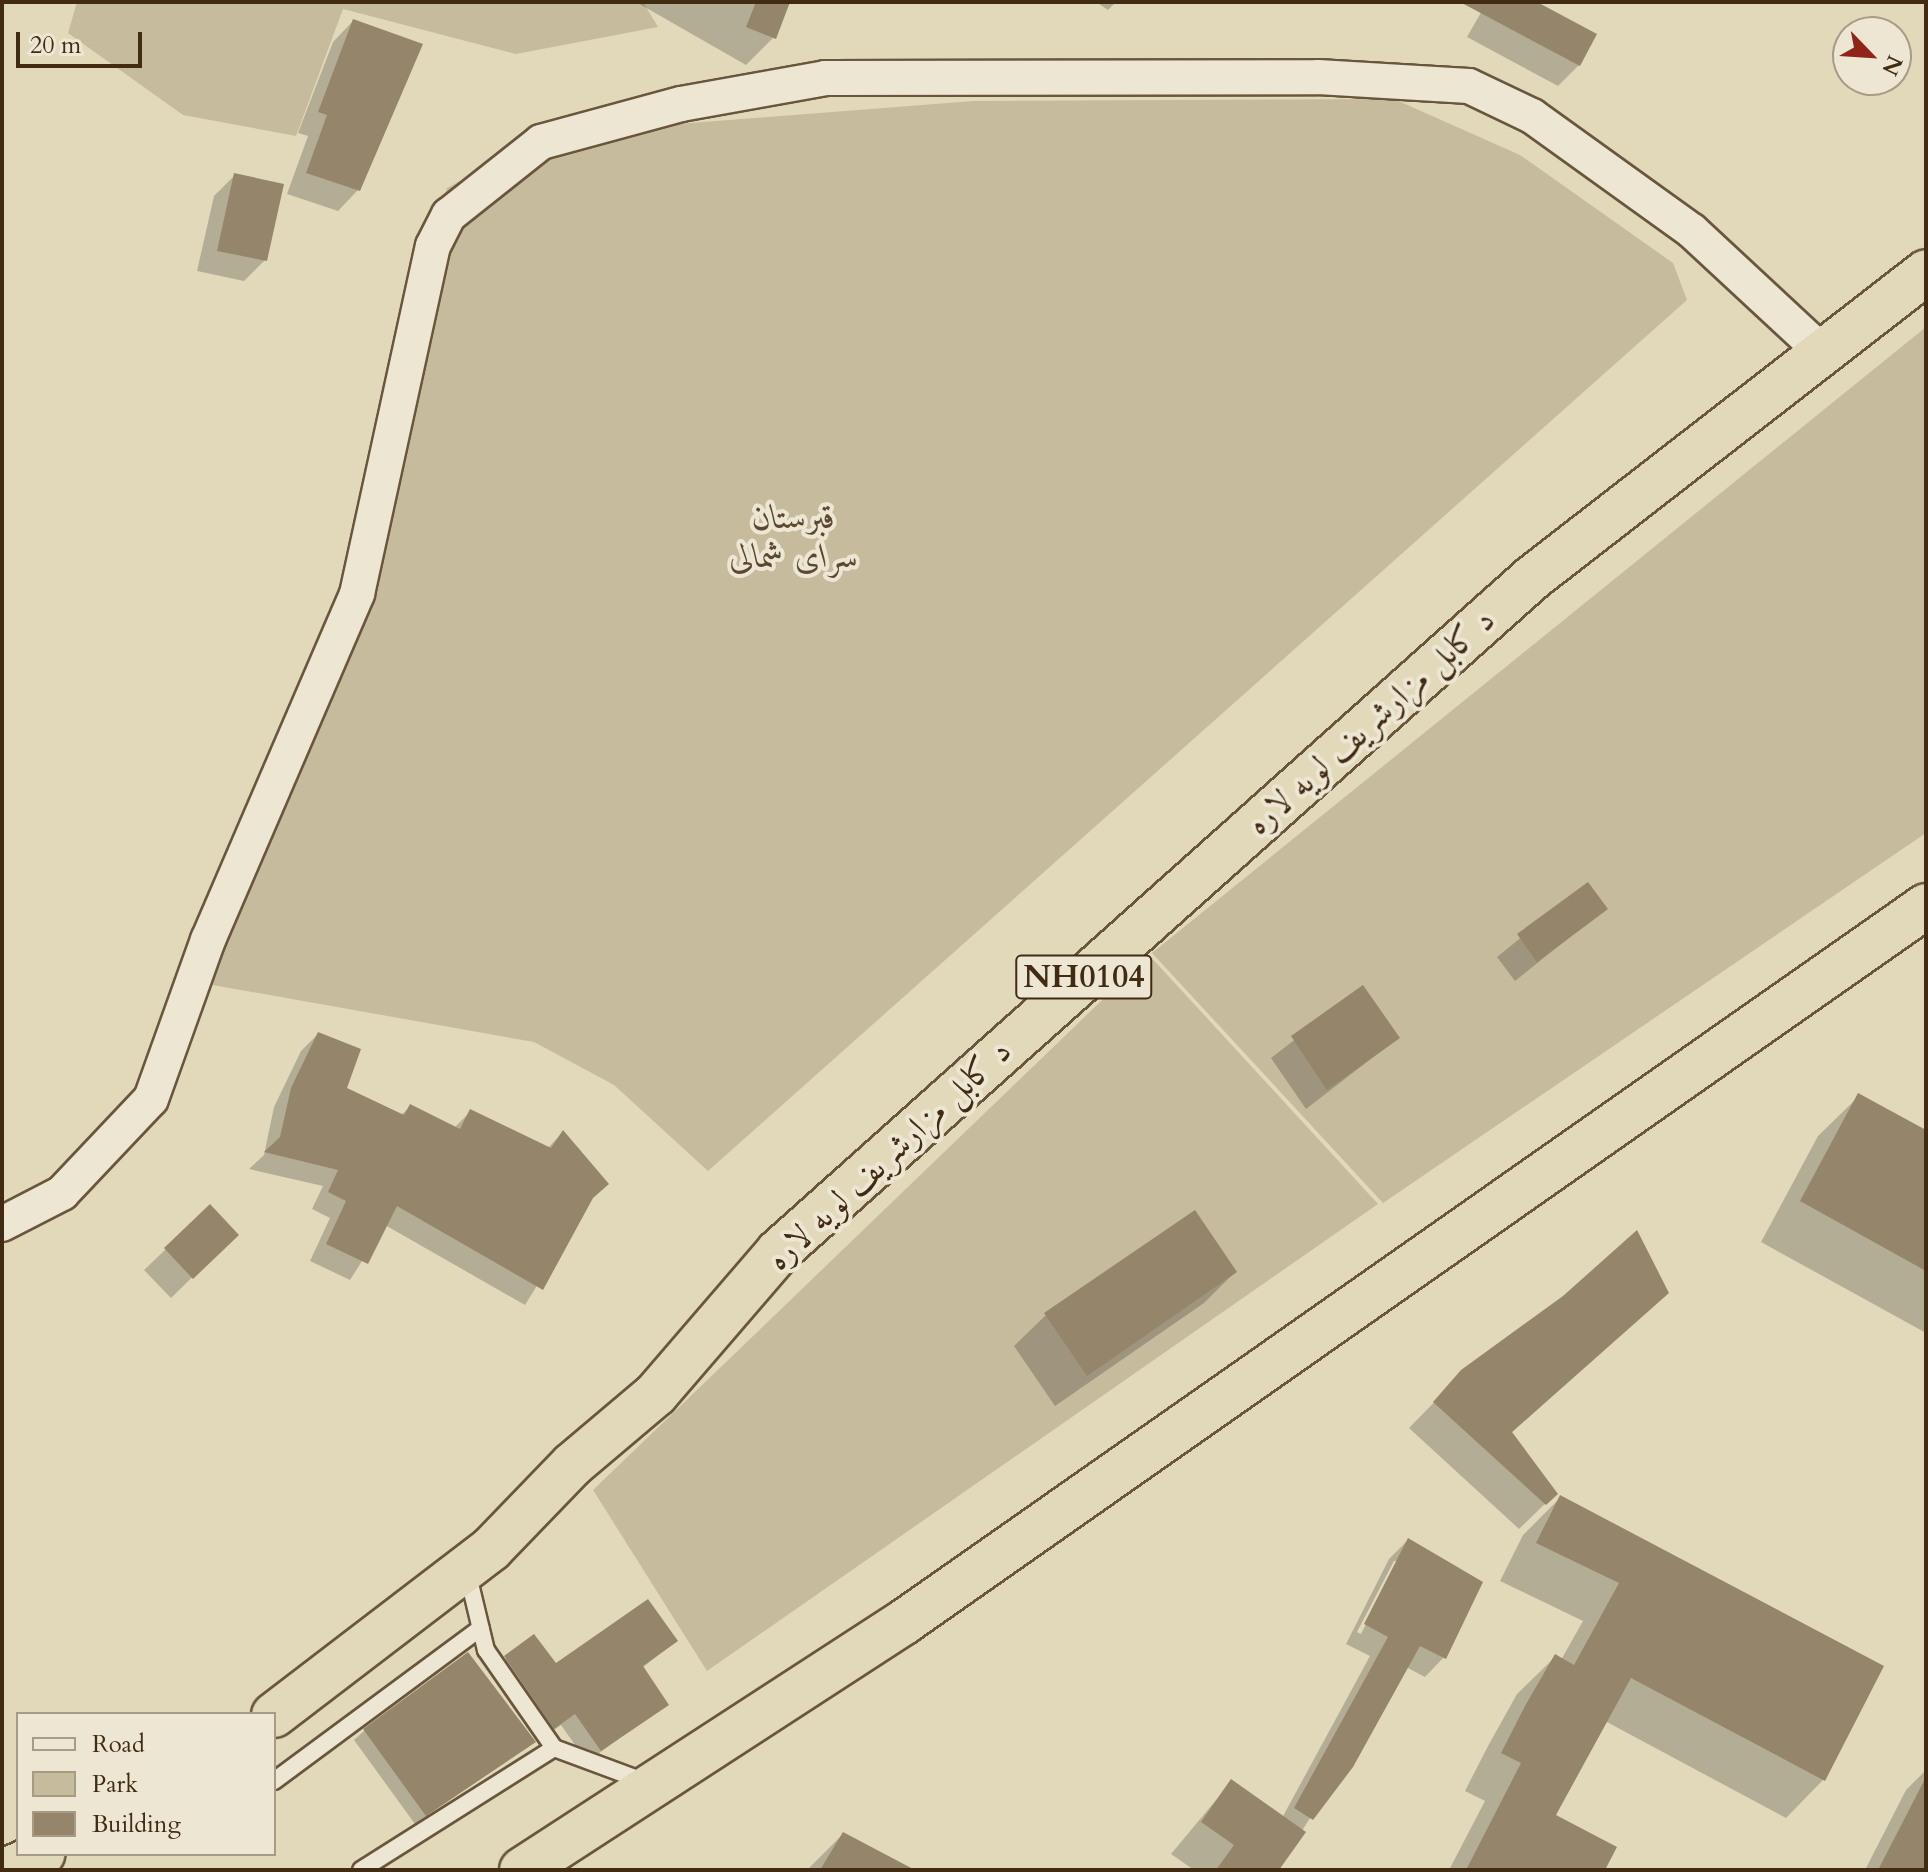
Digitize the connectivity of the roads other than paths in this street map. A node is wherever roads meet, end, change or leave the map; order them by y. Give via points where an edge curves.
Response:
1 (1926, 272) edge
2 (1821, 351) junction
3 (1926, 906) edge
4 (2, 1224) edge
5 (467, 1569) junction
6 (481, 1628) junction
7 (276, 1713) edge
8 (554, 1748) junction
9 (276, 1780) edge
10 (653, 1785) junction
11 (38, 1856) edge
12 (8, 1870) edge
13 (361, 1870) edge
14 (522, 1870) edge

1 - 2 highway, د کابل مزارشریف لویه لاره / NH0104
2 - 4 street via 1692,231 1532,116 1469,86 1318,77 825,78 681,104 541,142 449,215 433,246 357,594 208,940 151,1099 62,1193
2 - 5 highway, د کابل مزارشریف لویه لاره / NH0104 via 1532,578 778,1252 656,1394
3 - 10 highway via 904,1622
5 - 6 lane
5 - 7 highway, د کابل مزارشریف لویه لاره / NH0104
6 - 8 lane via 486,1650
6 - 9 lane
8 - 10 lane
8 - 13 lane
10 - 14 highway
11 - 12 highway

